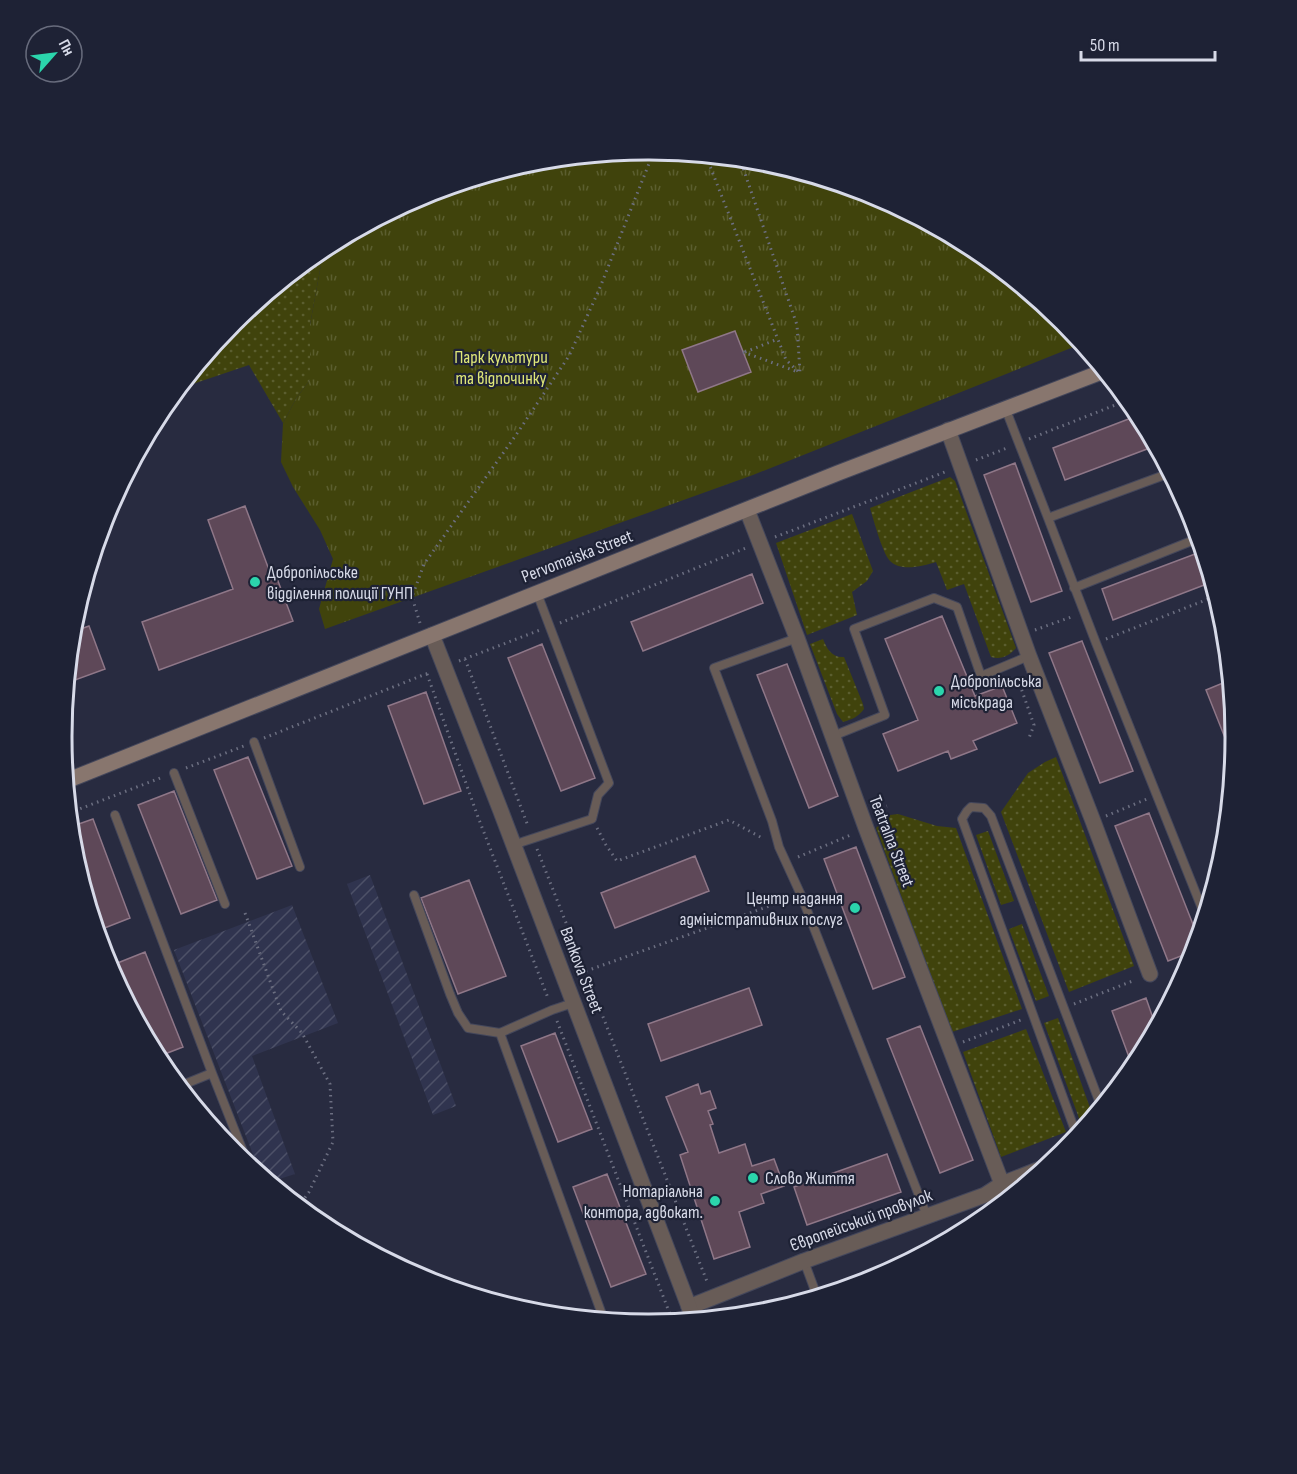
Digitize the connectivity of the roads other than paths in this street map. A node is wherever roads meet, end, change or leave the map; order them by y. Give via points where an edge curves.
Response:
1 (1097, 375) edge
2 (1006, 410) junction
3 (948, 430) junction
4 (1162, 475) edge
5 (747, 510) junction
6 (1048, 518) junction
7 (1190, 542) edge
8 (1074, 588) junction
9 (537, 593) junction
10 (428, 637) junction
11 (797, 638) junction
12 (1029, 656) junction
13 (833, 736) junction
14 (254, 742) road end
15 (174, 772) road end
16 (73, 778) edge
17 (115, 814) dead end
18 (513, 845) junction
19 (300, 867) dead end
20 (414, 895) dead end
21 (1200, 903) edge
22 (225, 904) dead end
23 (1150, 974) road end
24 (573, 1003) junction
25 (500, 1033) junction
26 (212, 1073) junction
27 (187, 1083) edge
28 (1098, 1098) edge
29 (1073, 1126) edge
30 (240, 1144) edge
31 (1021, 1177) edge
32 (1002, 1184) junction
33 (927, 1216) junction
34 (804, 1261) junction
35 (814, 1289) edge
36 (601, 1311) edge
37 (694, 1311) edge
38 (691, 1312) edge

1 - 2 main road, Pervomaiska Street
2 - 3 main road, Pervomaiska Street
2 - 6 lane
3 - 5 main road, Pervomaiska Street
3 - 12 street
4 - 6 lane
5 - 9 main road, Pervomaiska Street
5 - 11 street, Teatralna Street
6 - 8 lane
7 - 8 lane
8 - 21 lane
9 - 10 main road, Pervomaiska Street
9 - 18 lane via 609,783 598,795 592,819
10 - 16 main road, Pervomaiska Street
10 - 18 street, Bankova Street via 444,667
11 - 13 street, Teatralna Street
11 - 33 lane via 714,668 779,847
12 - 13 lane via 981,676 957,607 934,598 854,629 885,715
12 - 23 street
13 - 32 street, Teatralna Street
14 - 19 lane
15 - 22 lane
17 - 26 lane
18 - 24 street, Bankova Street
20 - 25 lane via 458,1012 468,1028
24 - 25 lane
24 - 38 street, Bankova Street
25 - 36 lane
26 - 27 lane
26 - 30 lane
28 - 29 lane via 991,816 984,808 971,807 962,819
31 - 32 street, Європейський провулок
32 - 33 street, Європейський провулок via 986,1195
33 - 34 street, Європейський провулок
34 - 35 lane
34 - 37 street, Європейський провулок via 713,1297

